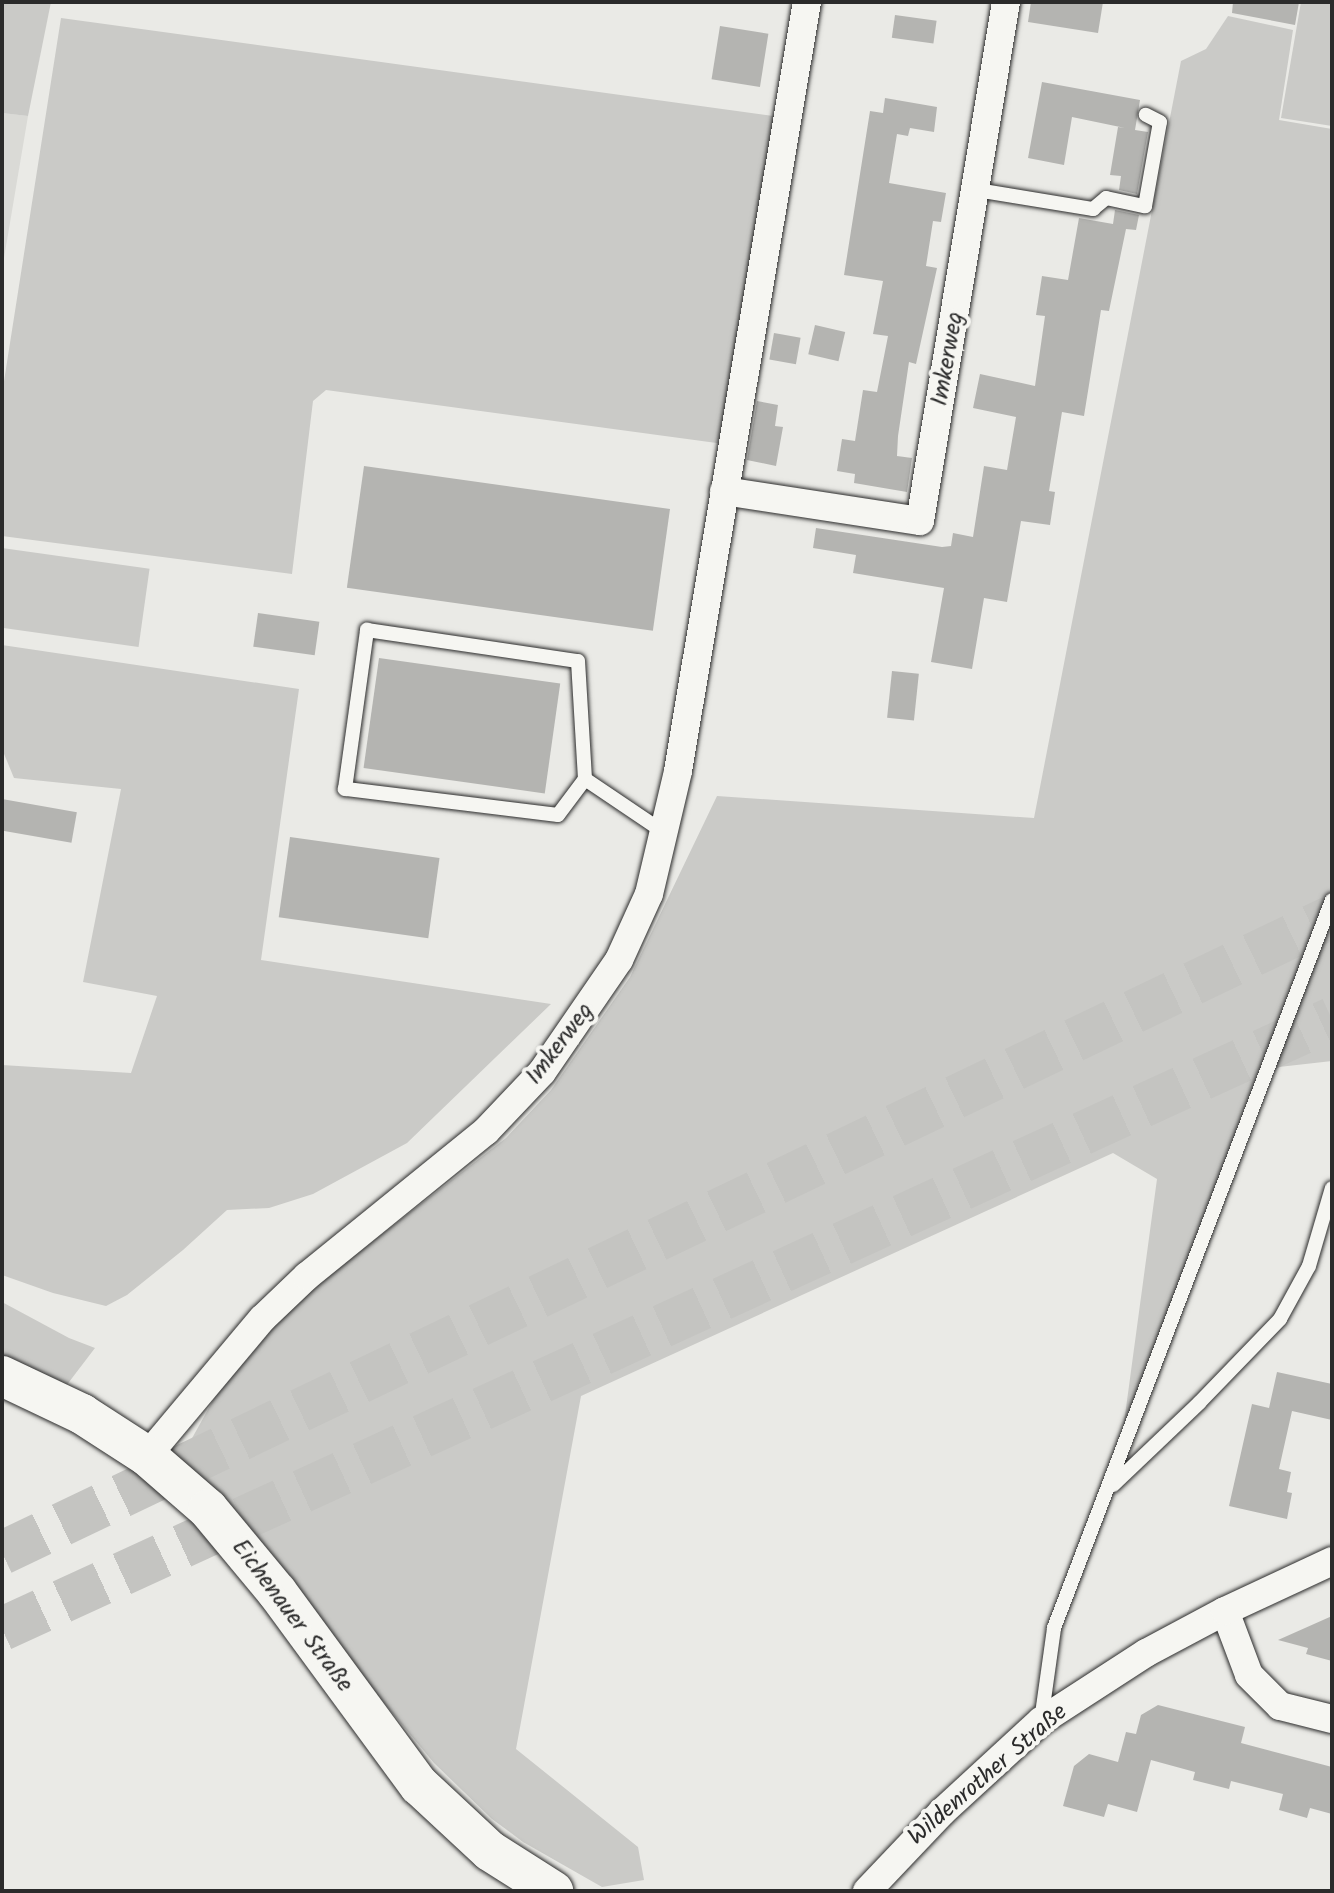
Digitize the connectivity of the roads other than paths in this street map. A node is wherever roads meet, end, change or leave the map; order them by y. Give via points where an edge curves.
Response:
1 (807, 2) edge
2 (1006, 2) edge
3 (1146, 115) dead end
4 (977, 190) junction
5 (724, 491) junction
6 (585, 779) junction
7 (666, 833) junction
8 (1332, 900) edge
9 (1332, 1188) edge
10 (2, 1376) edge
11 (147, 1456) junction
12 (1110, 1488) junction
13 (1332, 1561) edge
14 (1225, 1611) junction
15 (1332, 1719) edge
16 (1041, 1721) junction
17 (553, 1891) edge
18 (867, 1891) edge

1 - 5 street, Imkerweg
2 - 4 street, Imkerweg
3 - 4 lane via 1160,122 1145,206 1106,198 1093,209
4 - 5 street, Imkerweg via 920,521
5 - 7 street, Imkerweg
6 - 6 lane via 578,661 367,630 345,789 558,815
6 - 7 lane
7 - 11 street, Imkerweg via 649,894 619,960 542,1072 486,1131 274,1307
8 - 12 lane
9 - 12 lane via 1309,1266 1280,1319
10 - 11 street, Eichenauer Straße via 82,1414
11 - 17 street, Eichenauer Straße via 242,1546 419,1785 490,1851
12 - 16 lane via 1054,1628
13 - 14 street, Wildenrother Straße
14 - 15 street via 1249,1675 1280,1706
14 - 16 street, Wildenrother Straße via 1146,1653
16 - 18 street, Wildenrother Straße via 942,1812

